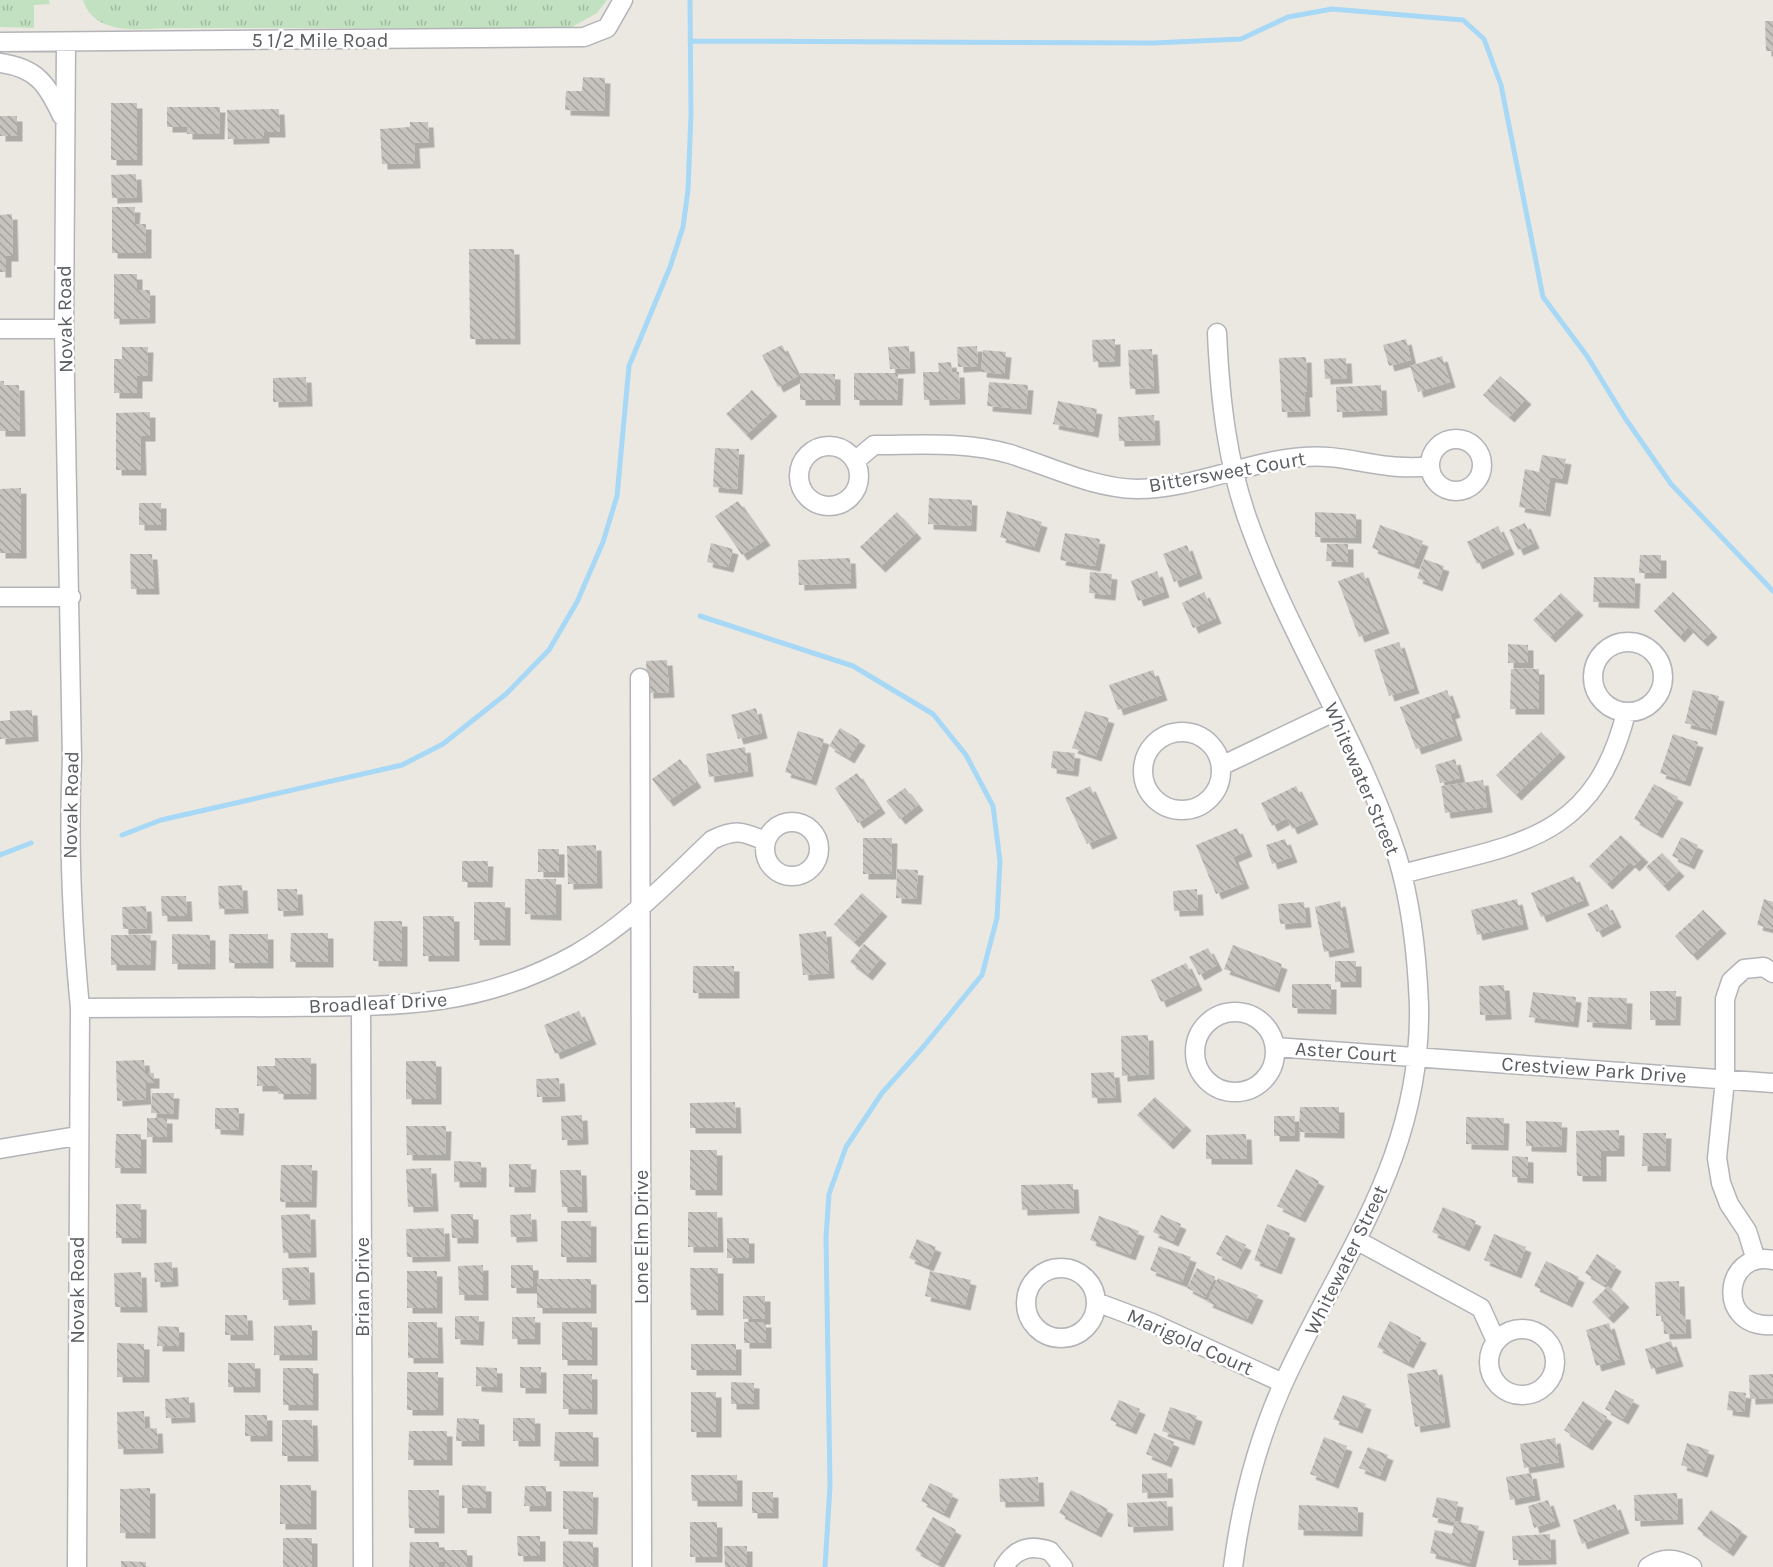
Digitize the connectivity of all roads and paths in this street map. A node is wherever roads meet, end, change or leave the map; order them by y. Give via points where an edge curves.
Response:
1 (622, 0) edge
2 (0, 42) edge
3 (66, 42) junction
4 (0, 63) edge
5 (64, 120) junction
6 (0, 329) edge
7 (64, 329) junction
8 (1217, 333) dead end
9 (855, 461) dead end
10 (1430, 467) dead end
11 (1234, 471) junction
12 (0, 597) edge
13 (70, 597) junction
14 (640, 678) dead end
15 (1334, 712) junction
16 (1626, 713) dead end
17 (1221, 766) junction
18 (765, 841) dead end
19 (1402, 874) junction
20 (639, 907) junction
21 (1773, 973) edge
22 (361, 1006) junction
23 (80, 1008) junction
24 (1275, 1047) junction
25 (1416, 1057) junction
26 (1725, 1080) junction
27 (1773, 1083) edge
28 (77, 1136) junction
29 (0, 1149) edge
30 (1358, 1242) junction
31 (1765, 1260) edge
32 (1096, 1302) dead end
33 (1773, 1325) edge
34 (1496, 1341) dead end
35 (1283, 1383) junction
36 (77, 1567) edge
37 (363, 1567) edge
38 (642, 1567) edge
39 (1004, 1567) edge
40 (1063, 1567) edge
41 (1233, 1567) edge
42 (1647, 1567) edge
43 (1692, 1567) edge

1 - 3 street, 5 1/2 Mile Road via 607,28 584,37
2 - 3 street, 5 1/2 Mile Road
3 - 5 street, Novak Road
4 - 5 street via 29,71 46,83
5 - 7 street, Novak Road
6 - 7 street
7 - 13 street, Novak Road
8 - 11 street, Whitewater Street via 1223,414
9 - 11 street, Bittersweet Court via 874,445 980,447 1080,479 1137,489 1167,487
10 - 11 street, Bittersweet Court via 1390,466 1329,456 1302,457
11 - 15 street, Whitewater Street via 1249,525 1270,576
12 - 13 street
13 - 23 street, Novak Road via 72,759 68,830
14 - 20 street, Lone Elm Drive
15 - 17 street
15 - 19 street, Whitewater Street via 1381,813
16 - 19 street via 1619,742 1599,781 1565,819 1517,844
17 - 17 street via 1212,745 1182,732 1170,734 1152,746 1143,766 1143,777 1147,789 1164,806 1188,810 1200,806 1217,789
18 - 20 street, Broadleaf Drive via 748,833 730,831 712,840
19 - 25 street, Whitewater Street via 1417,958
20 - 22 street, Broadleaf Drive via 578,953 506,987 423,1004
20 - 38 street, Lone Elm Drive
21 - 26 street via 1764,968 1744,969 1726,988
22 - 23 street, Broadleaf Drive
22 - 37 street, Brian Drive
23 - 28 street, Novak Road
24 - 24 street via 1269,1073 1260,1083 1241,1091 1221,1089 1209,1082 1196,1059 1199,1034 1206,1023 1229,1012 1242,1012 1259,1020 1272,1035
24 - 25 street, Aster Court
25 - 26 street, Crestview Park Drive
25 - 30 street, Whitewater Street via 1394,1157
26 - 27 street, Crestview Park Drive
26 - 31 street via 1717,1158 1721,1183 1729,1204
28 - 29 street
28 - 36 street, Novak Road
30 - 34 street via 1481,1308
30 - 35 street, Whitewater Street
31 - 33 street via 1746,1264 1737,1273 1731,1295 1741,1316 1751,1323
32 - 35 street, Marigold Court
35 - 41 street, Whitewater Street via 1250,1478
39 - 40 street via 1010,1557 1029,1547 1050,1551
42 - 43 street via 1672,1559

